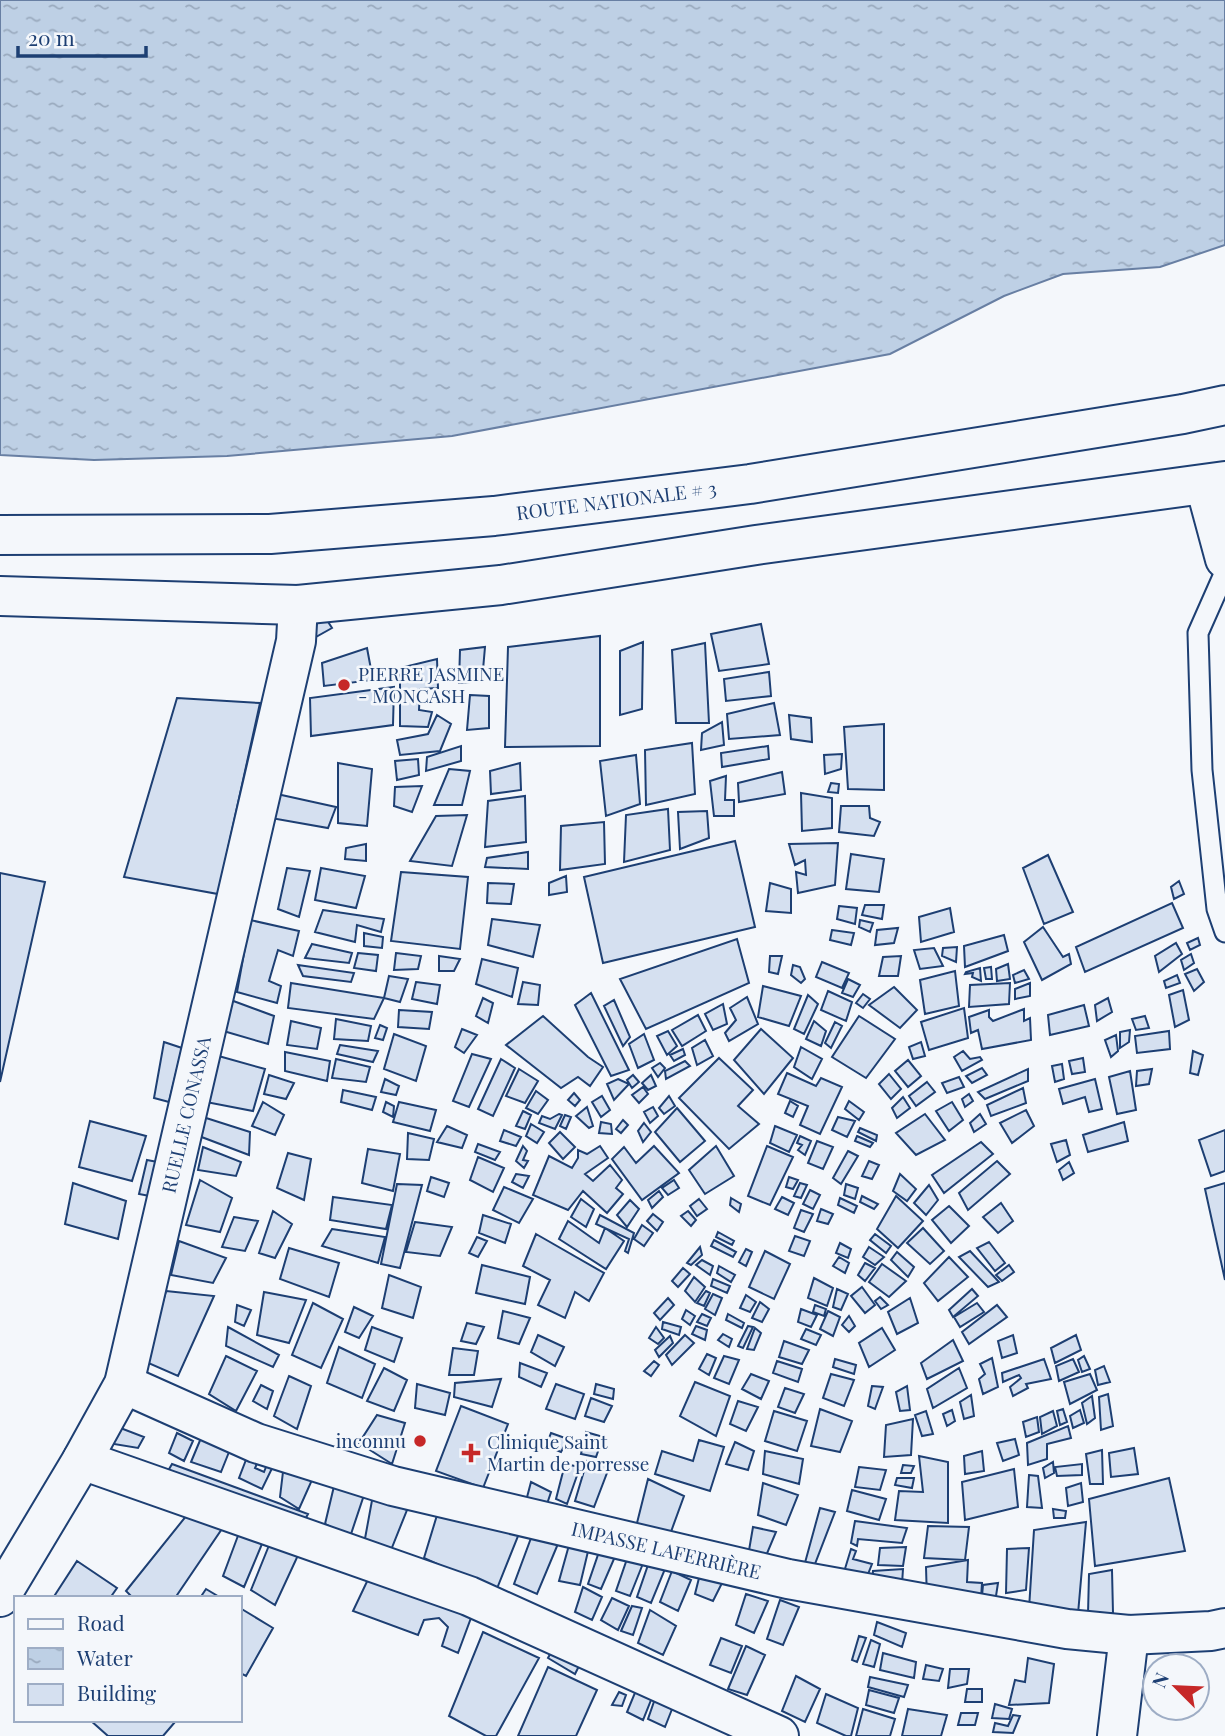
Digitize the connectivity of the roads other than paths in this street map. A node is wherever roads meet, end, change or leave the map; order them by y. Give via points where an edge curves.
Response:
1 (1225, 405) edge
2 (1215, 483) edge
3 (0, 535) edge
4 (1225, 559) edge
5 (1225, 572) edge
6 (0, 596) edge
7 (298, 605) junction
8 (1225, 932) edge
9 (124, 1384) junction
10 (82, 1460) junction
11 (0, 1597) edge
12 (1225, 1628) edge
13 (1129, 1635) junction
14 (779, 1736) edge
15 (1117, 1736) edge

1 - 3 street, ROUTE NATIONALE # 3 via 750,484 494,516 270,534
2 - 4 street
2 - 7 street via 756,545 501,585
5 - 8 lane via 1198,633 1202,770 1217,909
6 - 7 street
7 - 9 street, RUELLE CONASSA via 293,655
9 - 10 street, RUELLE CONASSA
9 - 13 street, IMPASSE LAFERRIÈRE via 256,1443 393,1486 788,1579 1067,1629
10 - 11 street, RUELLE CONASSA
10 - 14 street via 469,1596
12 - 13 street, IMPASSE LAFERRIÈRE
13 - 15 street

